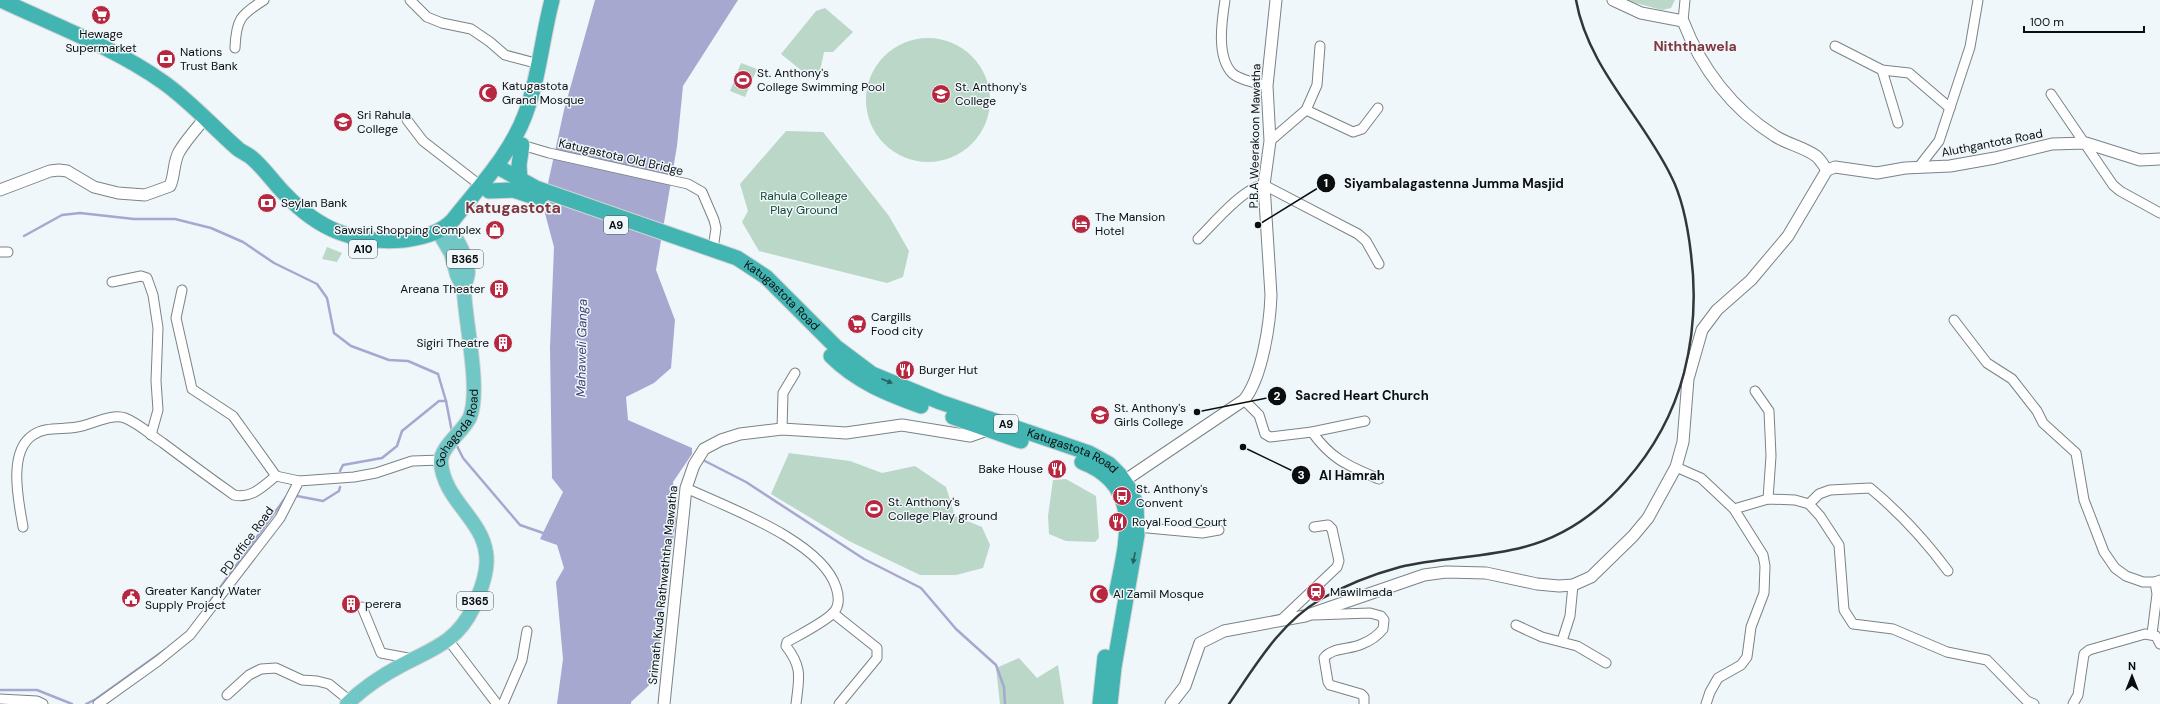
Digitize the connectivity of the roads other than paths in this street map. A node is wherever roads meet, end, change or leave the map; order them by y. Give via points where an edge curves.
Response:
1 (1, 0) edge
2 (264, 0) edge
3 (410, 0) edge
4 (552, 0) edge
5 (561, 0) edge
6 (1225, 0) edge
7 (1276, 0) edge
8 (1613, 0) edge
9 (1685, 0) edge
10 (1978, 0) edge
11 (1683, 21) junction
12 (1320, 46) dead end
13 (1835, 46) dead end
14 (235, 48) dead end
15 (539, 64) junction
16 (1882, 70) junction
17 (1267, 86) junction
18 (2051, 94) dead end
19 (1378, 108) dead end
20 (1950, 108) junction
21 (1306, 110) junction
22 (206, 117) junction
23 (407, 120) dead end
24 (1898, 123) dead end
25 (1270, 141) junction
26 (2086, 144) junction
27 (522, 145) junction
28 (2160, 160) edge
29 (1918, 168) junction
30 (1827, 170) junction
31 (498, 172) junction
32 (517, 185) junction
33 (1264, 185) junction
34 (485, 188) junction
35 (0, 190) edge
36 (2160, 213) edge
37 (445, 232) junction
38 (1198, 239) dead end
39 (703, 249) junction
40 (1379, 264) dead end
41 (112, 282) dead end
42 (182, 290) dead end
43 (1954, 320) dead end
44 (795, 373) dead end
45 (1755, 391) dead end
46 (1244, 400) junction
47 (1365, 421) dead end
48 (994, 426) junction
49 (782, 428) junction
50 (1312, 432) junction
51 (151, 435) junction
52 (443, 454) junction
53 (1676, 467) junction
54 (276, 476) junction
55 (1379, 479) dead end
56 (299, 482) junction
57 (1120, 484) junction
58 (686, 488) junction
59 (1768, 499) junction
60 (1809, 504) junction
61 (1734, 509) junction
62 (23, 527) dead end
63 (1137, 527) junction
64 (1314, 528) dead end
65 (1219, 530) dead end
66 (1948, 571) dead end
67 (2158, 581) edge
68 (1573, 585) junction
69 (362, 607) dead end
70 (833, 613) junction
71 (1305, 616) junction
72 (1280, 621) junction
73 (1516, 625) dead end
74 (527, 631) dead end
75 (2152, 634) junction
76 (449, 641) junction
77 (1562, 641) junction
78 (2160, 644) edge
79 (413, 660) junction
80 (1606, 662) dead end
81 (227, 695) dead end
82 (0, 699) edge
83 (349, 702) edge
84 (43, 704) edge
85 (98, 704) edge
86 (497, 704) edge
87 (503, 704) edge
88 (664, 704) edge
89 (796, 704) edge
90 (839, 704) edge
91 (1100, 704) edge
92 (1110, 704) edge
93 (1171, 704) edge
94 (1364, 704) edge
95 (1706, 704) edge
96 (2034, 704) edge
97 (2073, 704) edge

1 - 22 highway, A10 via 142,68
2 - 14 street via 242,16 236,33
3 - 15 street via 427,16 442,23 471,29 505,55
4 - 15 highway
5 - 27 highway via 539,103
6 - 17 street via 1221,27 1225,61 1233,74
7 - 17 street, P.B.A Weerakoon Mawatha
8 - 11 street via 1641,13
9 - 11 street
10 - 20 street via 1970,47
11 - 30 street via 1700,58 1738,107 1775,136 1817,156
12 - 21 street via 1317,85
13 - 16 street
15 - 31 highway via 524,117
16 - 20 street via 1909,73
16 - 24 street
17 - 25 street, P.B.A Weerakoon Mawatha
18 - 26 street
19 - 21 street via 1362,129 1353,132
20 - 29 street via 1939,141
21 - 25 street
22 - 35 street via 179,152 170,186 146,195 118,193 94,187 67,171 59,170
22 - 37 highway, A10 via 238,149 252,158 305,213 336,232 367,239 396,240
23 - 34 street via 423,141
25 - 33 street, P.B.A Weerakoon Mawatha
26 - 28 street, Aluthgantota Road via 2140,160
26 - 29 street, Aluthgantota Road via 2052,144 1969,163
26 - 36 street via 2113,185
27 - 31 highway
27 - 32 highway
27 - 39 street, Katugastota Old Bridge via 688,184 702,192 716,228
29 - 30 street, Aluthgantota Road via 1877,173 1835,167
30 - 53 street via 1788,236 1751,280 1718,310 1702,330 1688,379 1683,442
31 - 32 highway
31 - 34 highway
32 - 34 highway
32 - 39 highway, A9
33 - 38 street via 1259,185 1242,197
33 - 40 street via 1358,234 1366,241
33 - 46 street, P.B.A Weerakoon Mawatha via 1271,295 1269,327 1251,391
34 - 37 highway
37 - 52 main road, Gohagoda Road / B365 via 461,247 467,269 464,289 472,369 472,401 470,416
39 - 48 highway, Katugastota Road / A9 via 753,279 833,358 858,378 887,393
41 - 51 street via 141,276 147,278 153,295 158,328 158,410
42 - 54 street via 176,318 192,389 233,416
43 - 67 street via 1987,363 2012,379 2037,411 2043,423 2076,452 2084,500 2104,552 2115,568 2126,576 2143,582
44 - 49 street via 783,393
45 - 59 street via 1769,411 1771,456
46 - 50 street via 1259,415 1265,434 1270,437
46 - 57 street, P.B.A Weerakoon Mawatha
47 - 50 street
48 - 49 street via 970,436 902,425 846,432
48 - 57 highway, Katugastota Road / A9 via 1087,464
49 - 58 street, Srimath Kuda Rathwaththa Mawatha via 740,434 721,440 704,450 694,465
50 - 55 street via 1324,449 1343,463
51 - 54 street via 234,495 250,496
51 - 62 street via 125,418 118,417 77,428 50,429 33,435 25,444 17,466 16,489
52 - 56 street via 376,473
52 - 76 main road, Gohagoda Road / B365 via 443,474 450,490 481,538 487,554 485,569 472,609
53 - 61 street via 1701,478
53 - 68 street via 1648,518 1633,536 1591,577
54 - 56 street
56 - 85 street, PD office Road via 280,518 190,635
57 - 63 highway, Katugastota Road / A9 via 1136,504
57 - 91 highway, Katugastota Road / A9 via 1128,515 1128,531 1103,666
58 - 70 street via 772,528 823,564 832,576 839,594 839,602
58 - 88 street, Srimath Kuda Rathwaththa Mawatha
59 - 60 street via 1795,500
59 - 61 street
60 - 66 street via 1820,494 1830,490 1870,488 1929,546
60 - 96 street via 1839,545 1844,610 1853,624 1893,629 1947,652 1987,660 2027,701
61 - 95 street via 1763,555 1764,593 1751,627 1747,657 1741,665 1718,678
63 - 65 street via 1202,533
63 -> 92 highway, Katugastota Road / A9
64 - 72 street via 1328,525 1332,528 1339,561 1337,567
67 - 75 street
68 - 71 street via 1537,584 1486,573 1446,572 1424,575
68 - 77 street via 1570,616
69 - 79 street via 381,653
70 - 89 street via 787,642 786,646 796,659 800,673
70 - 90 street via 877,648 876,658
71 - 72 street
71 - 94 street via 1370,613 1381,616 1384,620 1383,629 1379,634 1362,644 1328,653 1324,658 1330,685 1361,694 1364,697
72 - 93 street via 1224,631 1200,643 1185,686
73 - 77 street
74 - 87 street via 522,660
75 - 78 street
75 - 97 street via 2089,650 2084,654 2078,695
76 - 79 main road, Gohagoda Road / B365
76 - 86 street
77 - 80 street
79 - 83 main road, Gohagoda Road / B365
81 - 83 street via 249,675 261,669 276,668 302,680 329,684
82 - 84 street via 37,701

